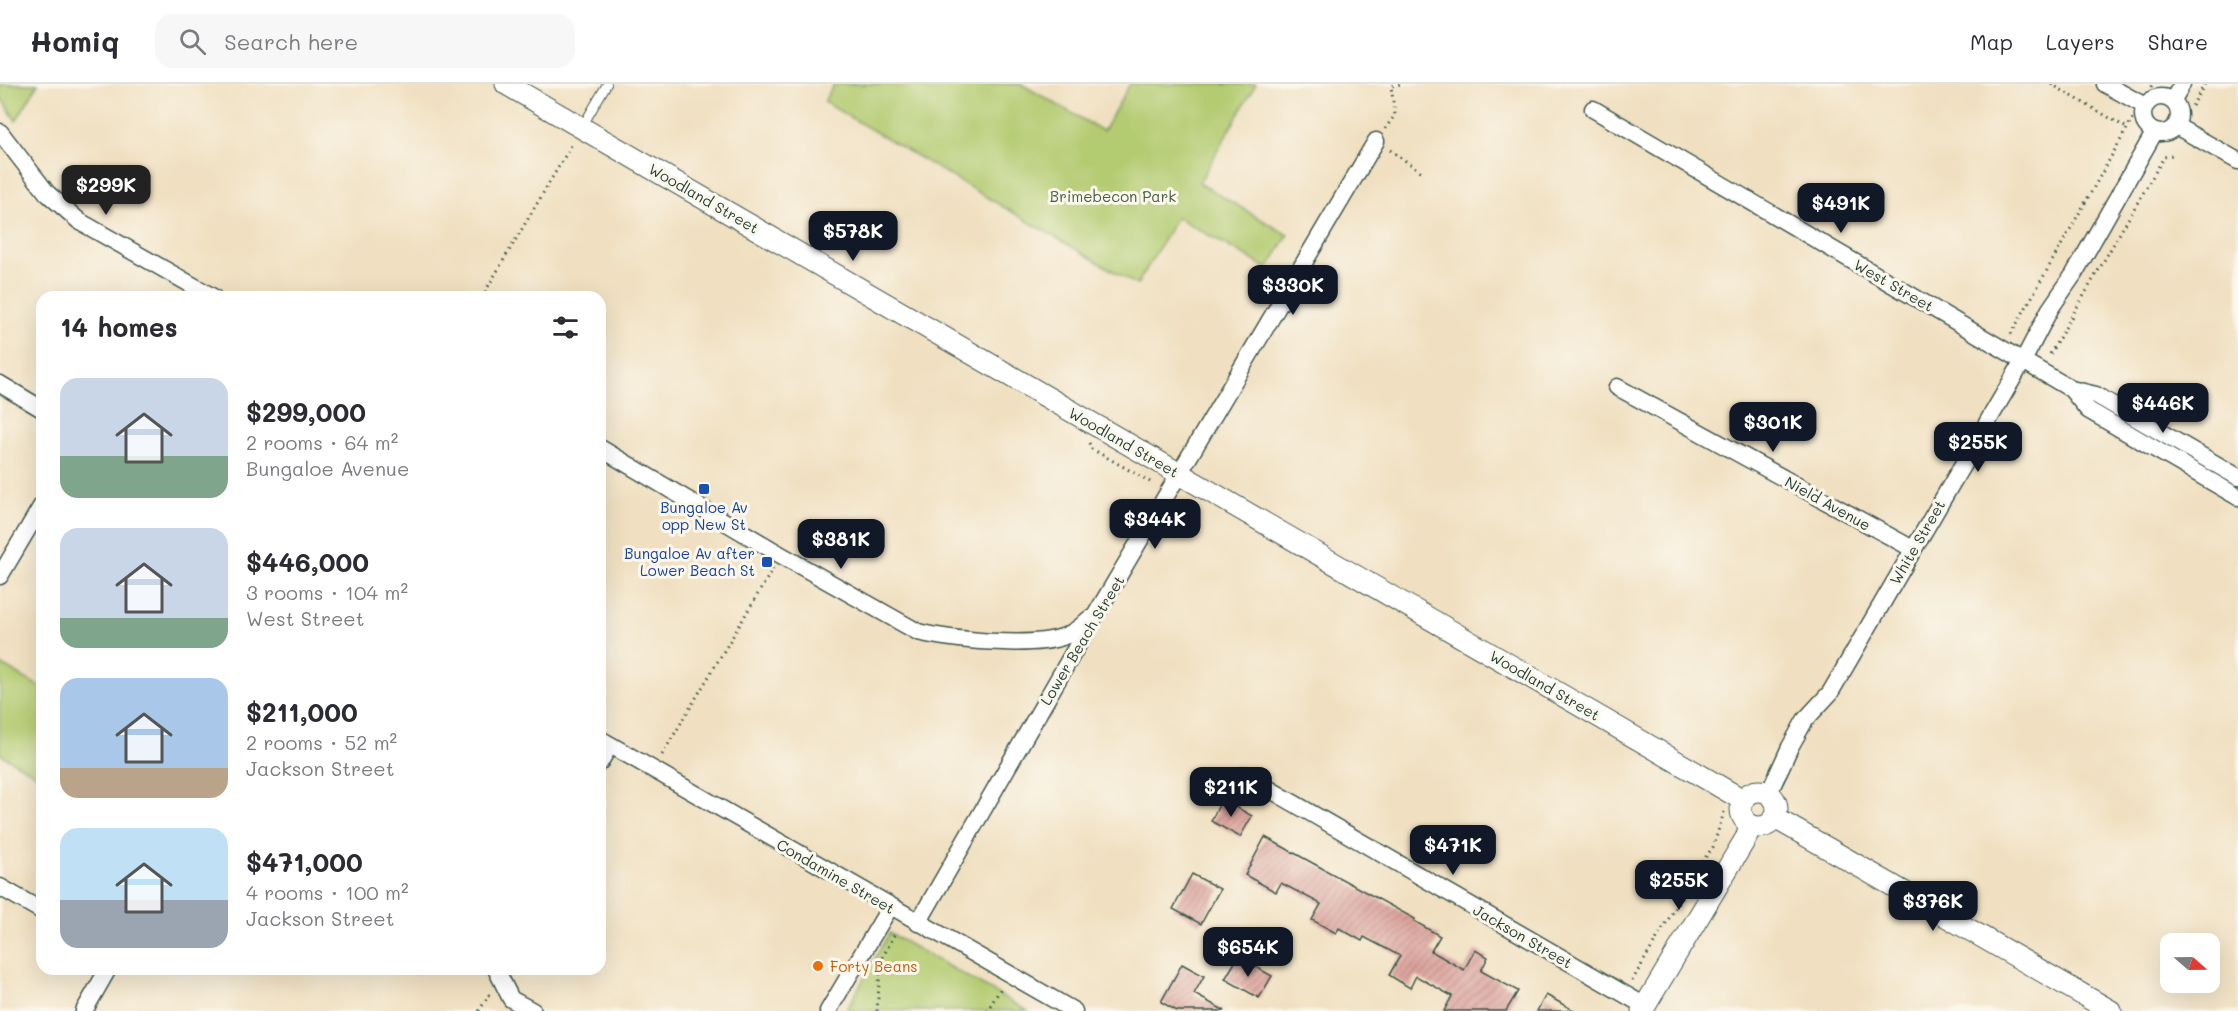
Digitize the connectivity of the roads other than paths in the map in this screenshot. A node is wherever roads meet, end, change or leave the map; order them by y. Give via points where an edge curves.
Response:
1 (506, 84) edge
2 (606, 84) edge
3 (2105, 84) edge
4 (2182, 84) edge
5 (2173, 100) junction
6 (1593, 109) dead end
7 (2139, 111) junction
8 (2176, 126) junction
9 (582, 127) junction
10 (0, 132) edge
11 (2154, 133) junction
12 (1377, 141) road end
13 (2238, 161) edge
14 (202, 291) edge
15 (2023, 361) junction
16 (0, 384) edge
17 (1617, 387) dead end
18 (2071, 389) junction
19 (36, 405) edge
20 (606, 452) edge
21 (1179, 474) junction
22 (2238, 477) edge
23 (2238, 498) edge
24 (36, 515) edge
25 (1913, 549) junction
26 (0, 576) edge
27 (1101, 609) junction
28 (606, 743) edge
29 (1245, 775) dead end
30 (1769, 793) junction
31 (1735, 803) junction
32 (1775, 818) junction
33 (1750, 825) junction
34 (0, 887) edge
35 (890, 907) junction
36 (36, 908) edge
37 (918, 923) junction
38 (105, 975) edge
39 (499, 975) edge
40 (1644, 1009) edge
41 (84, 1011) edge
42 (533, 1011) edge
43 (828, 1011) edge
44 (1074, 1011) edge
45 (2111, 1011) edge

1 - 9 street, Woodland Street
2 - 9 lane
3 - 7 street
4 - 5 street
5 - 7 street via 2157,97
5 - 8 street via 2179,115
6 - 15 street, West Street
7 - 11 street
8 - 11 street via 2166,133
8 - 13 street
9 - 21 street, Woodland Street
10 - 14 street via 47,193 79,221
11 - 15 street, White Street
12 - 21 street, Lower Beach Street
15 - 18 street, West Street
15 - 25 street, White Street
16 - 19 street
17 - 25 street, Nield Avenue
18 - 22 street, West Street via 2096,395
18 - 23 street, West Street via 2088,410
20 - 27 street via 918,632 942,638 1050,640 1074,632
21 - 27 street, Lower Beach Street
21 - 31 street, Woodland Street
24 - 26 street
25 - 30 street, White Street via 1830,693 1805,720
27 - 37 street, Lower Beach Street
28 - 35 street, Condamine Street
29 - 40 street, Jackson Street
30 - 31 street via 1757,790
30 - 32 street via 1778,807
31 - 33 street
32 - 33 street via 1764,827
32 - 45 street
33 - 40 street
34 - 36 street
35 - 37 street, Condamine Street
35 - 43 street
37 - 44 street, Condamine Street
38 - 41 street
39 - 42 street via 511,999

